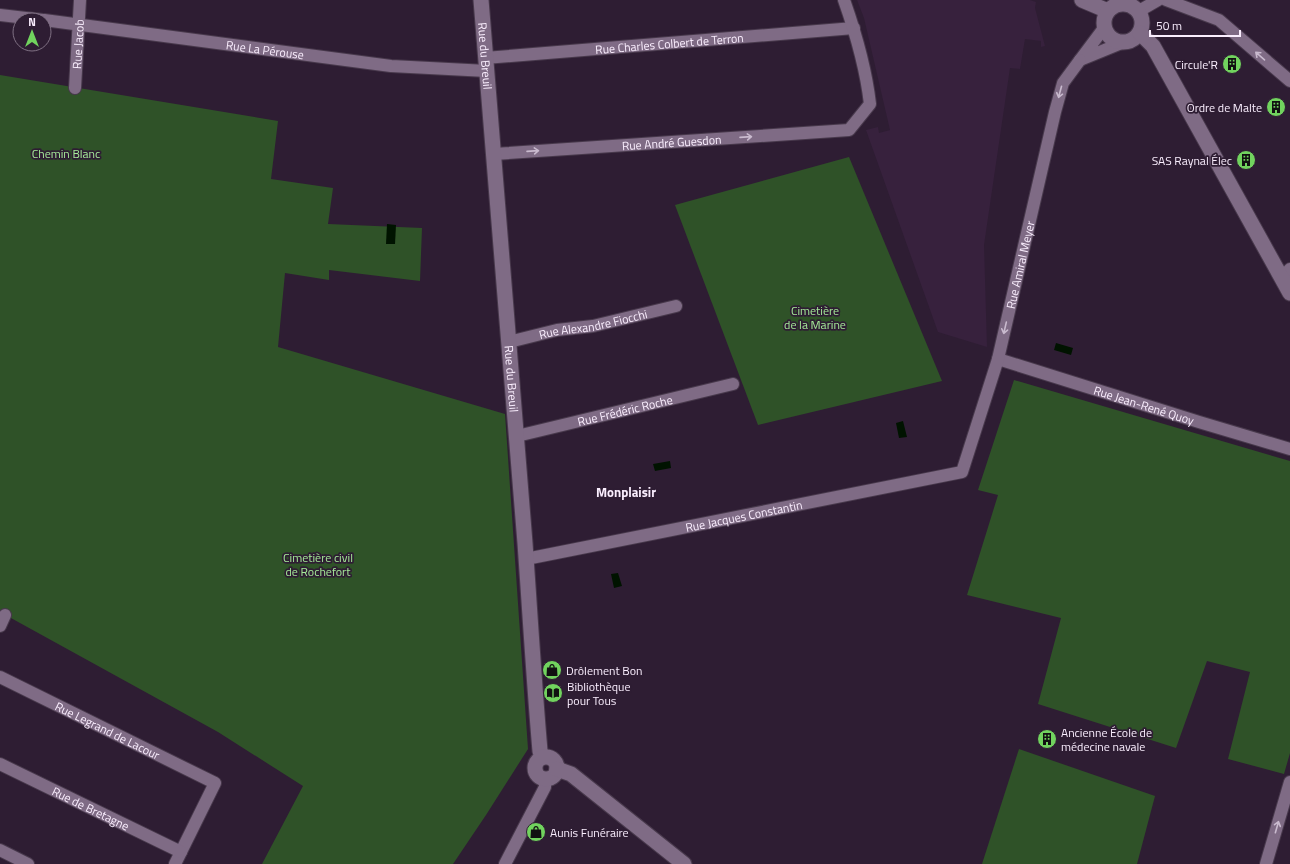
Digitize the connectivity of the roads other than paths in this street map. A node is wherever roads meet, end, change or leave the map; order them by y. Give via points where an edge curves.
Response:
1 (80, 0) edge
2 (480, 0) edge
3 (844, 0) edge
4 (1082, 0) edge
5 (1158, 0) edge
6 (1166, 0) edge
7 (1108, 11) junction
8 (1139, 11) junction
9 (0, 15) edge
10 (12, 16) edge
11 (52, 21) edge
12 (78, 24) junction
13 (854, 28) junction
14 (1104, 28) junction
15 (1140, 33) junction
16 (1124, 42) junction
17 (1080, 60) junction
18 (486, 64) junction
19 (1290, 81) edge
20 (75, 88) dead end
21 (494, 154) junction
22 (1286, 274) edge
23 (1290, 293) edge
24 (676, 306) dead end
25 (509, 342) junction
26 (998, 359) junction
27 (733, 384) dead end
28 (517, 436) junction
29 (1290, 449) edge
30 (962, 472) joint
31 (526, 559) junction
32 (0, 677) edge
33 (543, 757) junction
34 (0, 764) edge
35 (557, 769) junction
36 (545, 779) junction
37 (1290, 782) edge
38 (0, 850) edge
39 (181, 852) junction
40 (28, 864) edge
41 (175, 864) edge
42 (505, 864) edge
43 (684, 864) edge
44 (1266, 864) edge

1 - 12 street, Rue Jacob
2 - 18 street, Rue du Breuil
3 - 13 street
4 - 7 street
5 - 8 street
19 -> 6 street via 1219,20
7 - 8 street via 1112,7 1128,4
7 - 14 street
8 - 15 street via 1143,22
9 - 10 street, Rue La Pérouse
11 - 12 street, Rue La Pérouse
12 - 18 street, Rue La Pérouse via 391,66
12 - 20 street, Rue Jacob
13 - 18 street, Rue Charles Colbert de Terron
21 -> 13 street, Rue André Guesdon via 850,130 870,104
14 - 16 street via 1112,38
14 - 17 street, Rue Amiral Meyer
15 - 16 street via 1136,38
15 - 22 street via 1153,46
16 - 17 street
17 -> 26 street, Rue Amiral Meyer via 1063,83
18 - 21 street, Rue du Breuil
21 - 25 street, Rue du Breuil
22 - 23 street
24 - 25 street, Rue Alexandre Fiocchi via 593,326 557,330
25 - 28 street, Rue du Breuil
26 - 29 street, Rue Jean-René Quoy
26 - 30 street, Rue Amiral Meyer
27 - 28 street, Rue Frédéric Roche
28 - 31 street, Rue du Breuil
30 - 31 street, Rue Jacques Constantin
31 - 33 street, Rue du Breuil via 534,682 540,751
32 - 39 street, Rue Legrand de Lacour via 215,783
33 - 35 street via 552,758
33 - 36 street via 535,767 537,775
34 - 39 street, Rue de Bretagne
35 - 36 street via 553,777
35 - 43 street via 571,774
36 - 42 street via 545,787
44 -> 37 street
38 - 40 street
39 - 41 street

